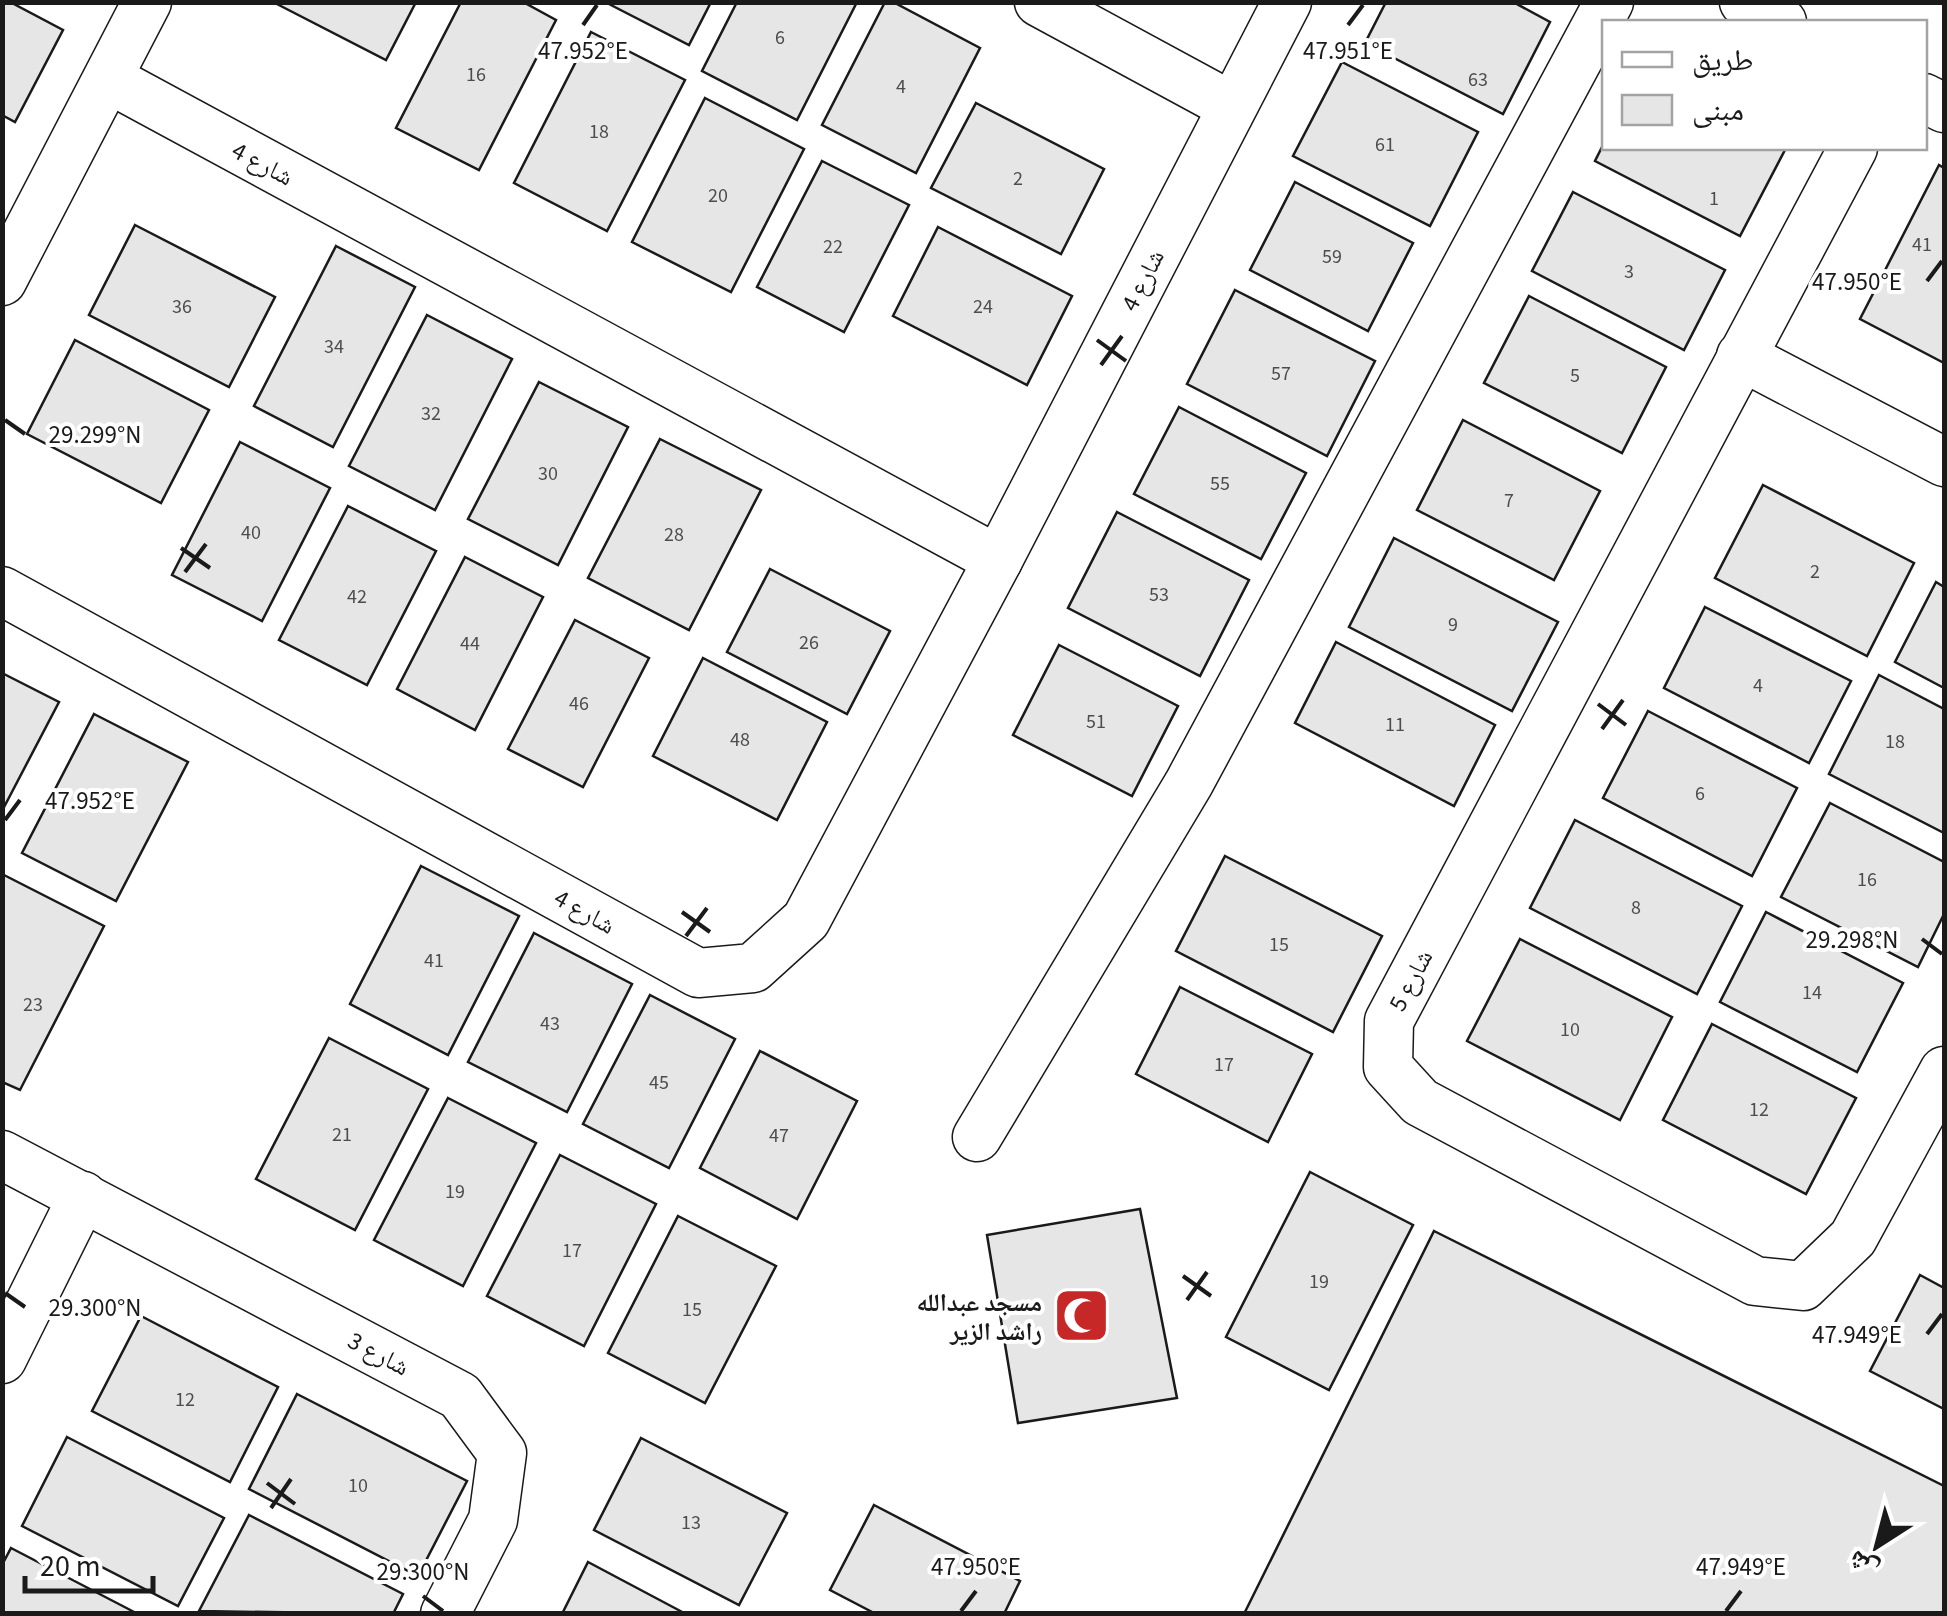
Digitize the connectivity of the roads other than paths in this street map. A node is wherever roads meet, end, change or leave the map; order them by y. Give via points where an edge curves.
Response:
1 (146, 2) edge
2 (1039, 2) edge
3 (1287, 2) edge
4 (1609, 2) edge
5 (1744, 2) edge
6 (1778, 20) edge
7 (108, 80) junction
8 (1231, 106) junction
9 (1852, 150) edge
10 (2, 281) edge
11 (1741, 356) junction
12 (1944, 462) edge
13 (998, 560) junction
14 (2, 591) edge
15 (1944, 1071) edge
16 (977, 1137) dead end
17 (2, 1155) edge
18 (83, 1196) junction
19 (2, 1360) edge
20 (445, 1614) edge

1 - 7 street
2 - 8 street
3 - 8 street, شارع 4
4 - 16 street via 1190,782
5 - 6 street
7 - 10 street
7 - 13 street, شارع 4
8 - 13 street, شارع 4
9 - 11 street, شارع 5
11 - 12 street
11 - 15 street, شارع 5 via 1389,1021 1388,1066 1420,1102 1755,1281 1804,1286 1853,1238
13 - 14 street, شارع 4 via 806,920 753,968 698,973
17 - 18 street, شارع 3
18 - 19 street
18 - 20 street, شارع 3 via 460,1396 502,1453 493,1520

